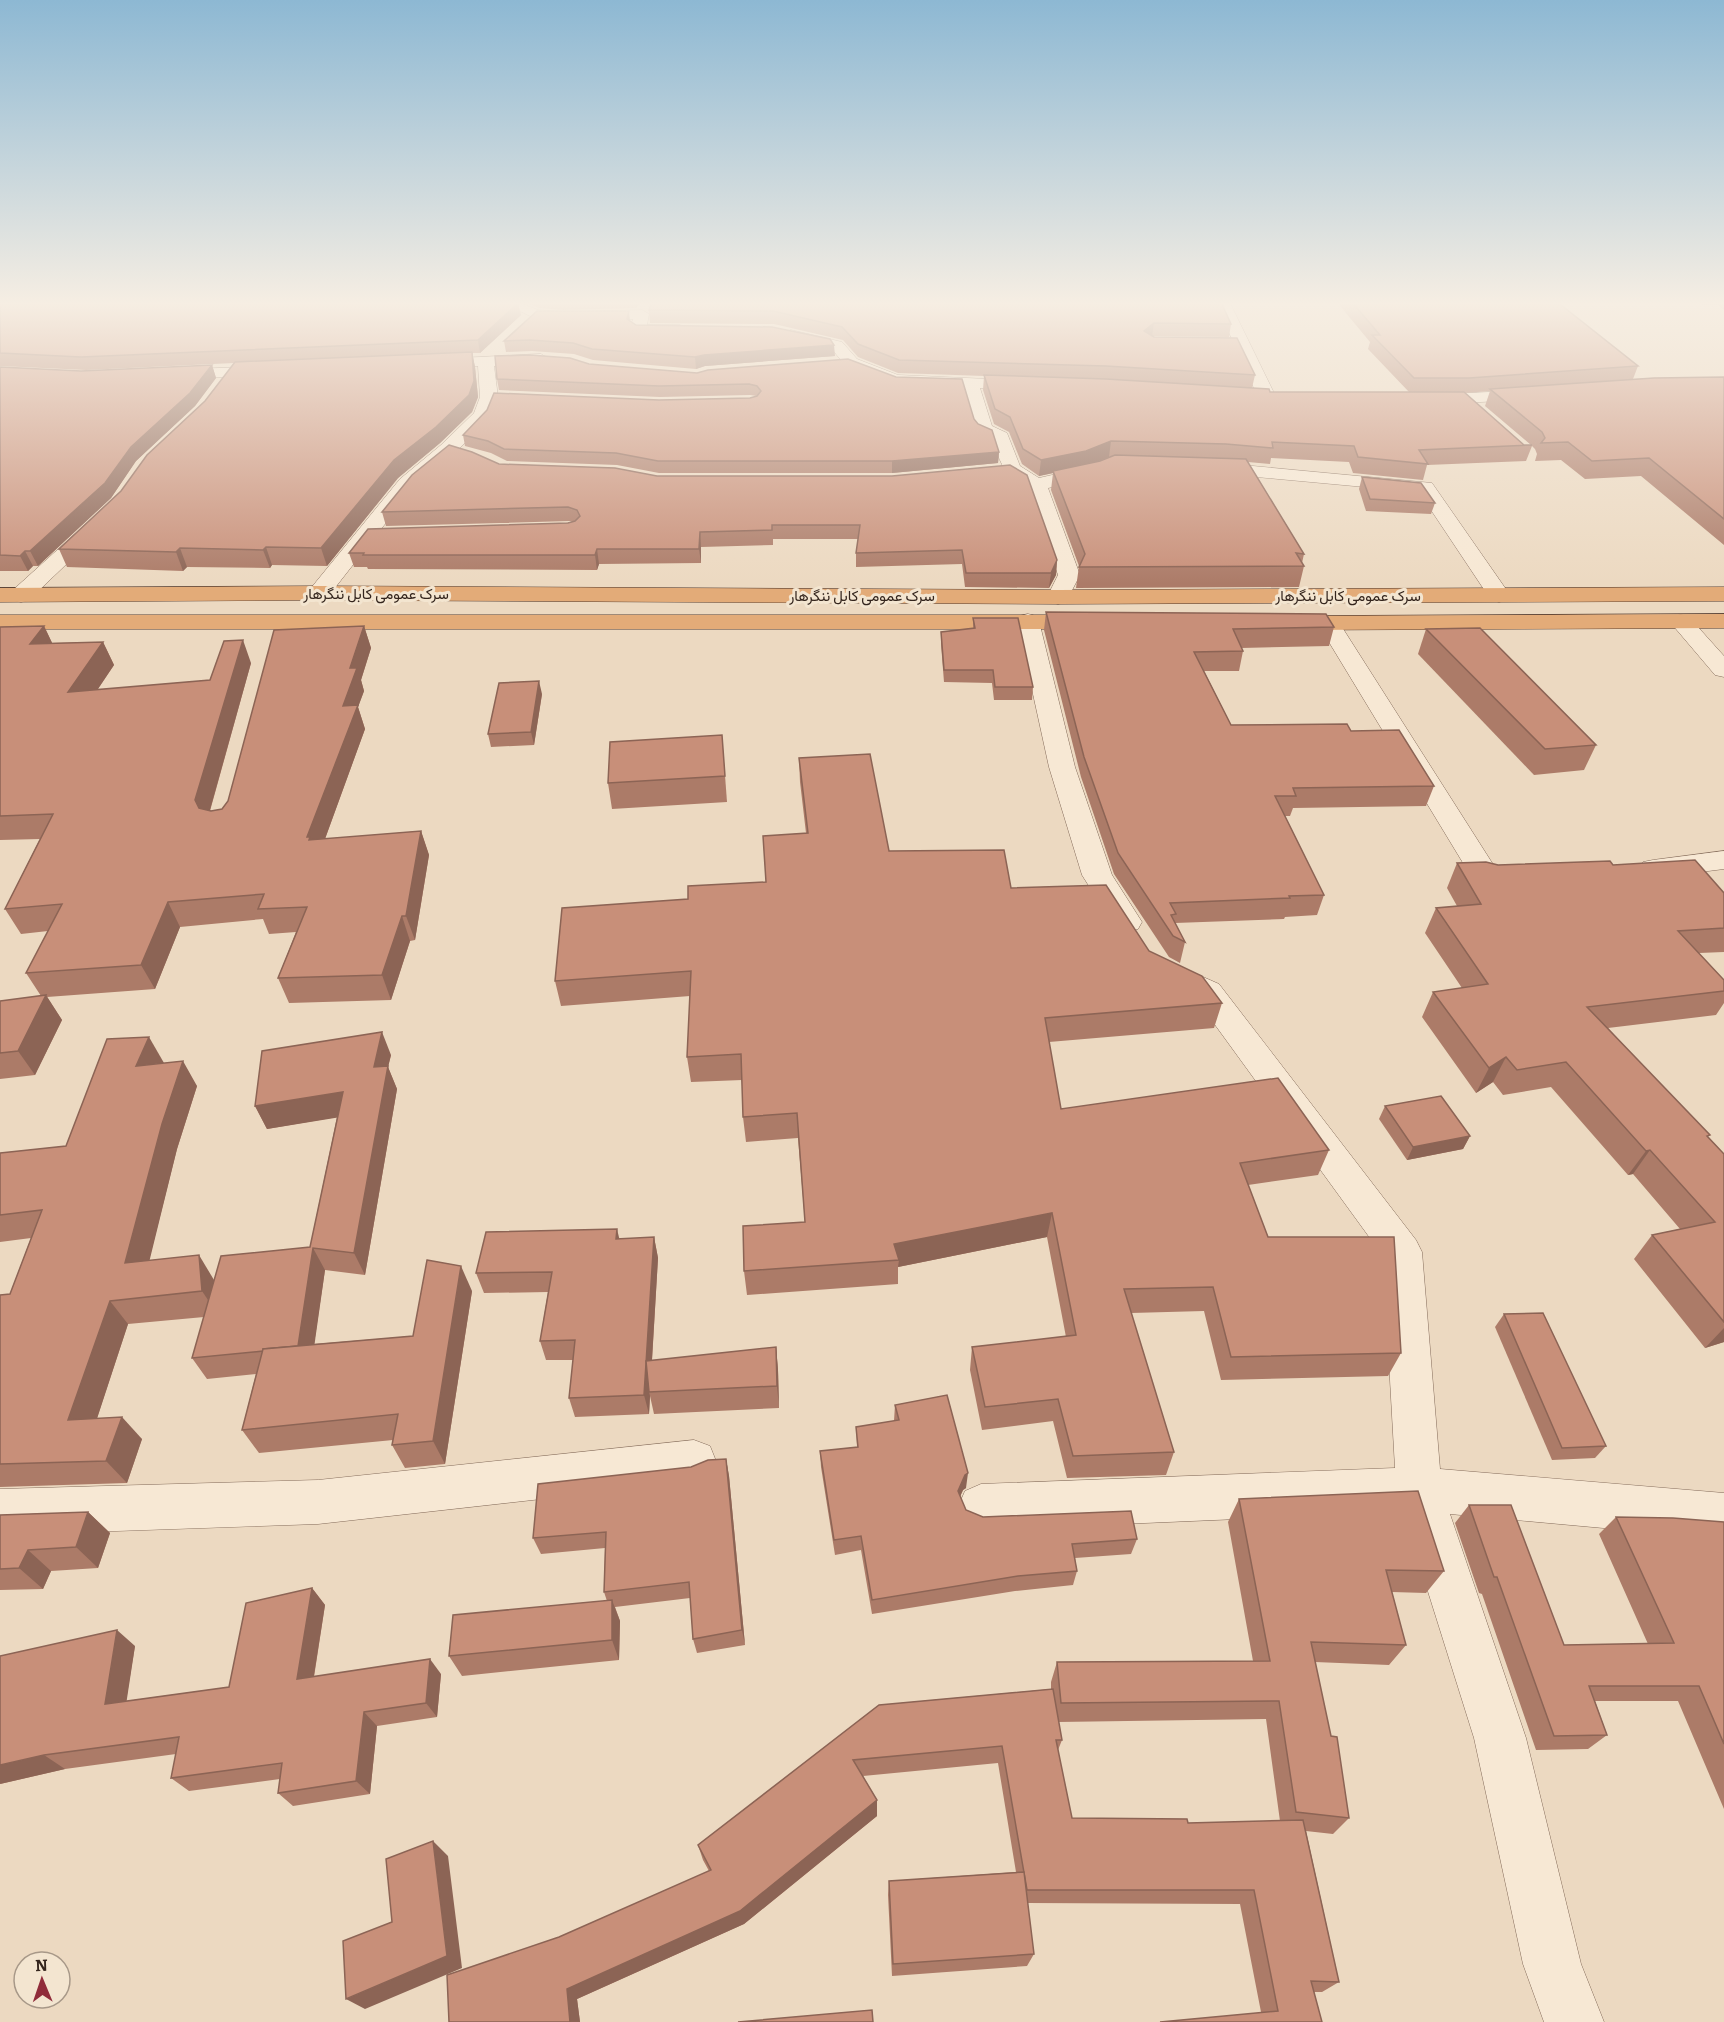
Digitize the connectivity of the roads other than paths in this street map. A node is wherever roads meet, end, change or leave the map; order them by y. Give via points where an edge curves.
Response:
1 (974, 395) edge
2 (1272, 395) edge
3 (1526, 395) edge
4 (1245, 396) edge
5 (489, 397) joint
6 (512, 398) edge
7 (1405, 400) edge
8 (1464, 400) junction
9 (1482, 416) edge
10 (448, 449) junction
11 (471, 455) edge
12 (1109, 465) edge
13 (1189, 467) edge
14 (1013, 470) junction
15 (991, 472) edge
16 (1037, 484) junction
17 (111, 511) edge
18 (388, 534) edge
19 (366, 535) junction
20 (319, 593) junction
21 (1724, 594) edge
22 (10, 595) edge
23 (1499, 595) junction
24 (1043, 609) junction
25 (1724, 621) edge
26 (0, 622) edge
27 (1112, 622) edge
28 (1681, 622) junction
29 (1264, 623) edge
30 (1329, 624) junction
31 (1724, 670) edge
32 (1724, 860) edge
33 (1629, 873) edge
34 (1534, 877) edge
35 (694, 1461) dead end
36 (1419, 1489) junction
37 (981, 1507) dead end
38 (0, 1512) edge
39 (1724, 1516) edge
40 (1574, 2022) edge

1 - 14 street via 984,429 1001,437
2 - 4 street
3 - 8 street
5 - 6 street
5 - 10 street via 482,415
7 - 8 street
8 - 9 street
10 - 11 street
10 - 19 street via 407,483
12 - 16 street via 1090,474
13 - 23 street via 1425,487
14 - 15 street
14 - 16 street via 1019,477
16 - 24 street via 1069,575
17 - 22 street
18 - 19 street
19 - 20 street
20 - 22 highway, سرک عمومی کابل ننگرهار
20 - 24 highway, سرک عمومی کابل ننگرهار
21 - 23 highway, سرک عمومی کابل ننگرهار
23 - 24 highway, سرک عمومی کابل ننگرهار
24 - 26 highway, سرک عمومی کابل ننگرهار via 273,633
24 - 27 highway, سرک عمومی کابل ننگرهار
24 - 36 street via 1062,767 1097,875 1150,958 1208,992 1402,1252
25 - 28 highway, سرک عمومی کابل ننگرهار
28 - 30 highway, سرک عمومی کابل ننگرهار
28 - 31 street
29 - 30 highway, سرک عمومی کابل ننگرهار
30 - 34 street via 1487,879
32 - 33 street
35 - 38 street via 318,1502
36 - 37 street
36 - 39 street
36 - 40 street via 1500,1738 1552,1964

